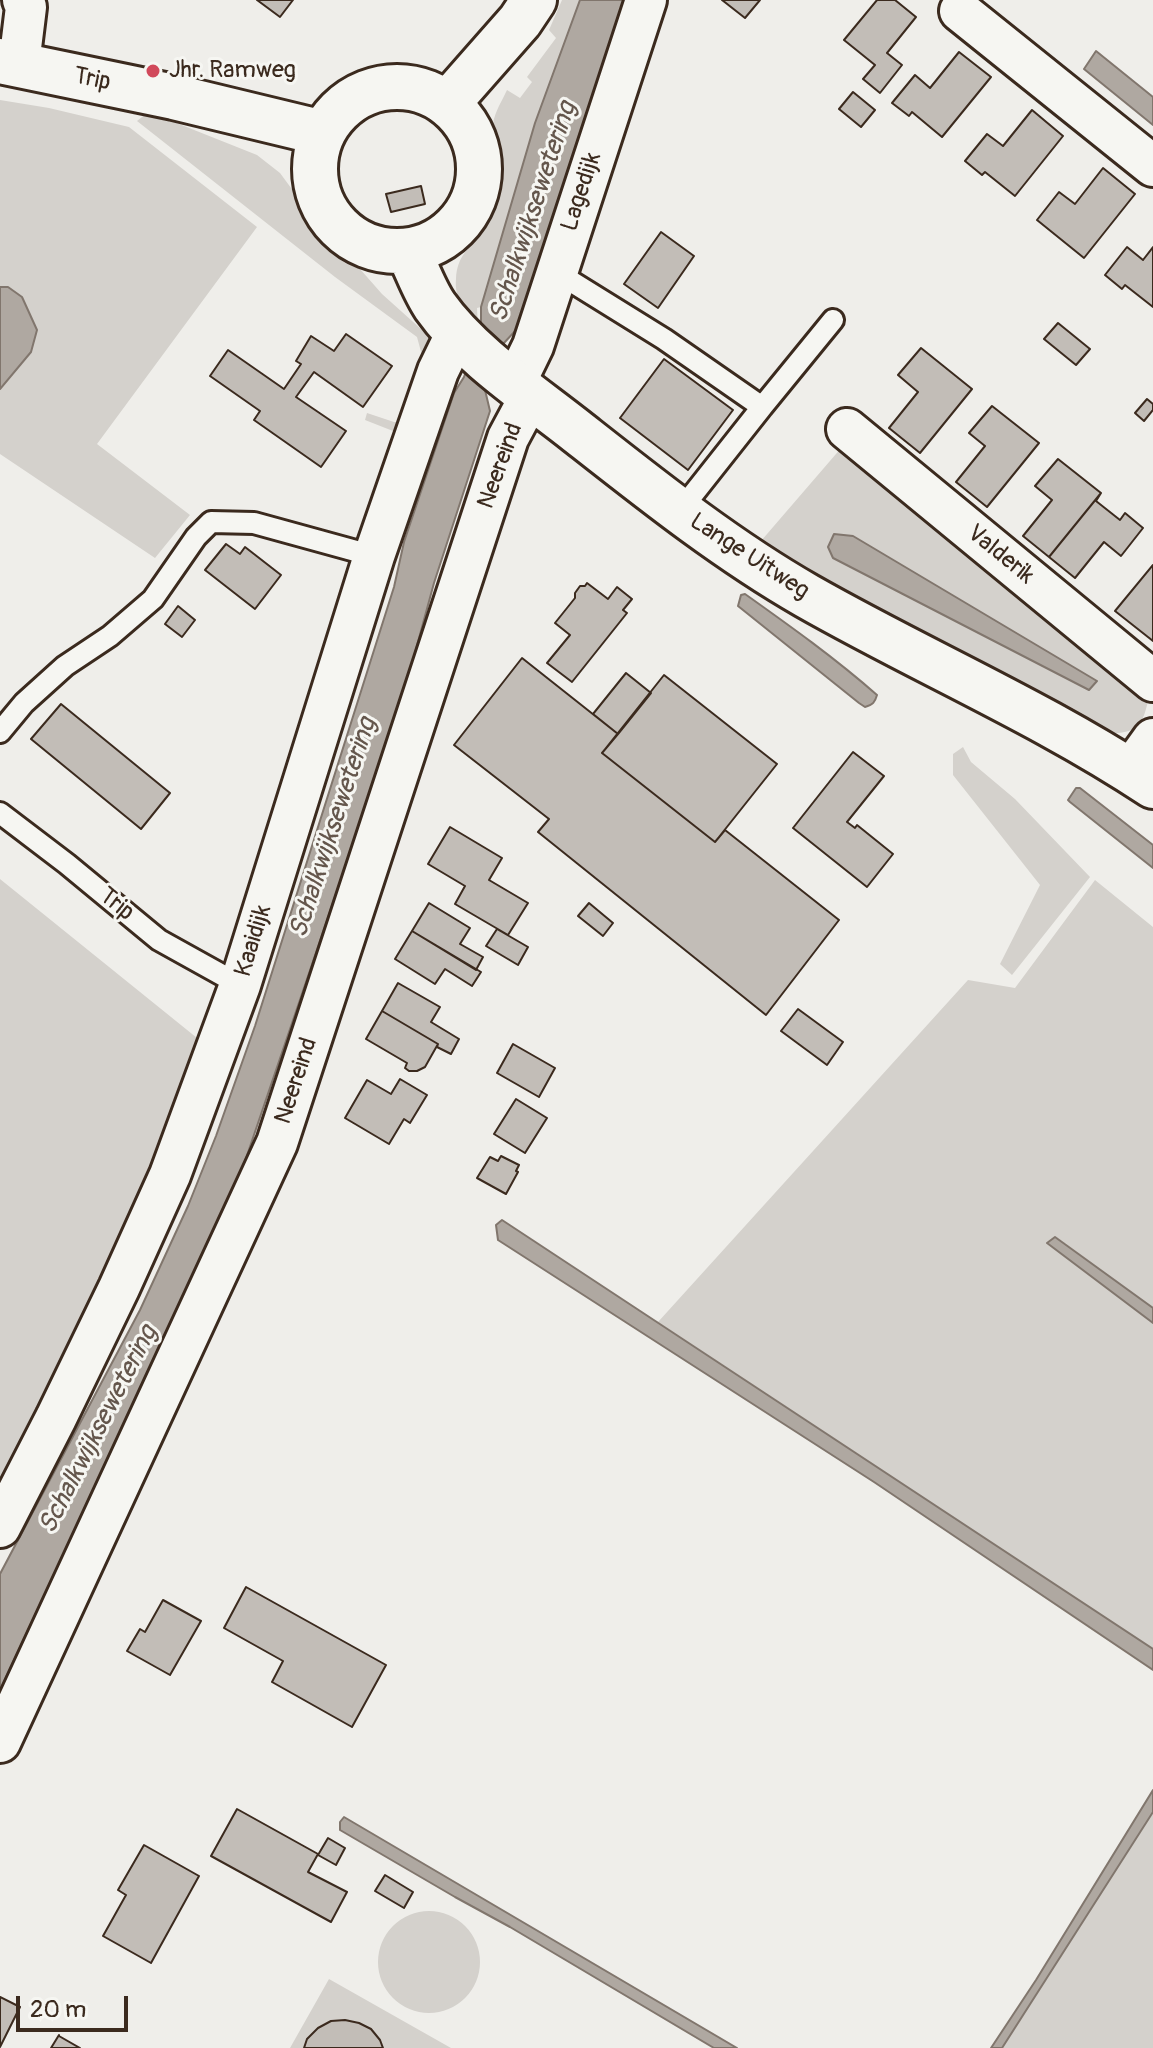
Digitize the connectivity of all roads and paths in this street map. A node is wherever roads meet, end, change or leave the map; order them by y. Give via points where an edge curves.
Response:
1 (23, 0) edge
2 (534, 0) edge
3 (646, 0) edge
4 (960, 11) dead end
5 (10, 63) edge
6 (447, 104) junction
7 (323, 133) junction
8 (1153, 166) edge
9 (408, 251) junction
10 (556, 272) junction
11 (833, 320) dead end
12 (494, 365) junction
13 (762, 407) junction
14 (847, 429) dead end
15 (679, 512) junction
16 (374, 556) junction
17 (1153, 681) edge
18 (0, 732) edge
19 (1145, 765) edge
20 (0, 813) edge
21 (240, 985) junction
22 (0, 1527) edge
23 (0, 1742) edge

1 - 5 street via 26,7
2 - 6 street
3 - 10 street, Lagedijk
4 - 8 street
5 - 7 street, Trip
6 - 7 street via 423,90 388,87 354,98
6 - 9 street via 475,141 480,168 476,197 463,221 441,240
7 - 9 street via 316,154 316,183 326,211 345,233 368,247
9 - 12 street, Lange Uitweg via 433,303
10 - 12 street, Lagedijk via 533,346
10 - 13 lane
11 - 13 lane
12 - 15 street, Lange Uitweg
12 - 16 street, Kaaidijk via 438,371
12 - 23 street, Neereind via 508,438 277,1143
13 - 15 lane
14 - 17 street, Valderik
15 - 19 street, Lange Uitweg via 805,595
16 - 18 lane via 254,523 211,522 153,599 65,666
16 - 21 street, Kaaidijk
20 - 21 lane, Trip via 159,940
21 - 22 street, Kaaidijk via 170,1175

